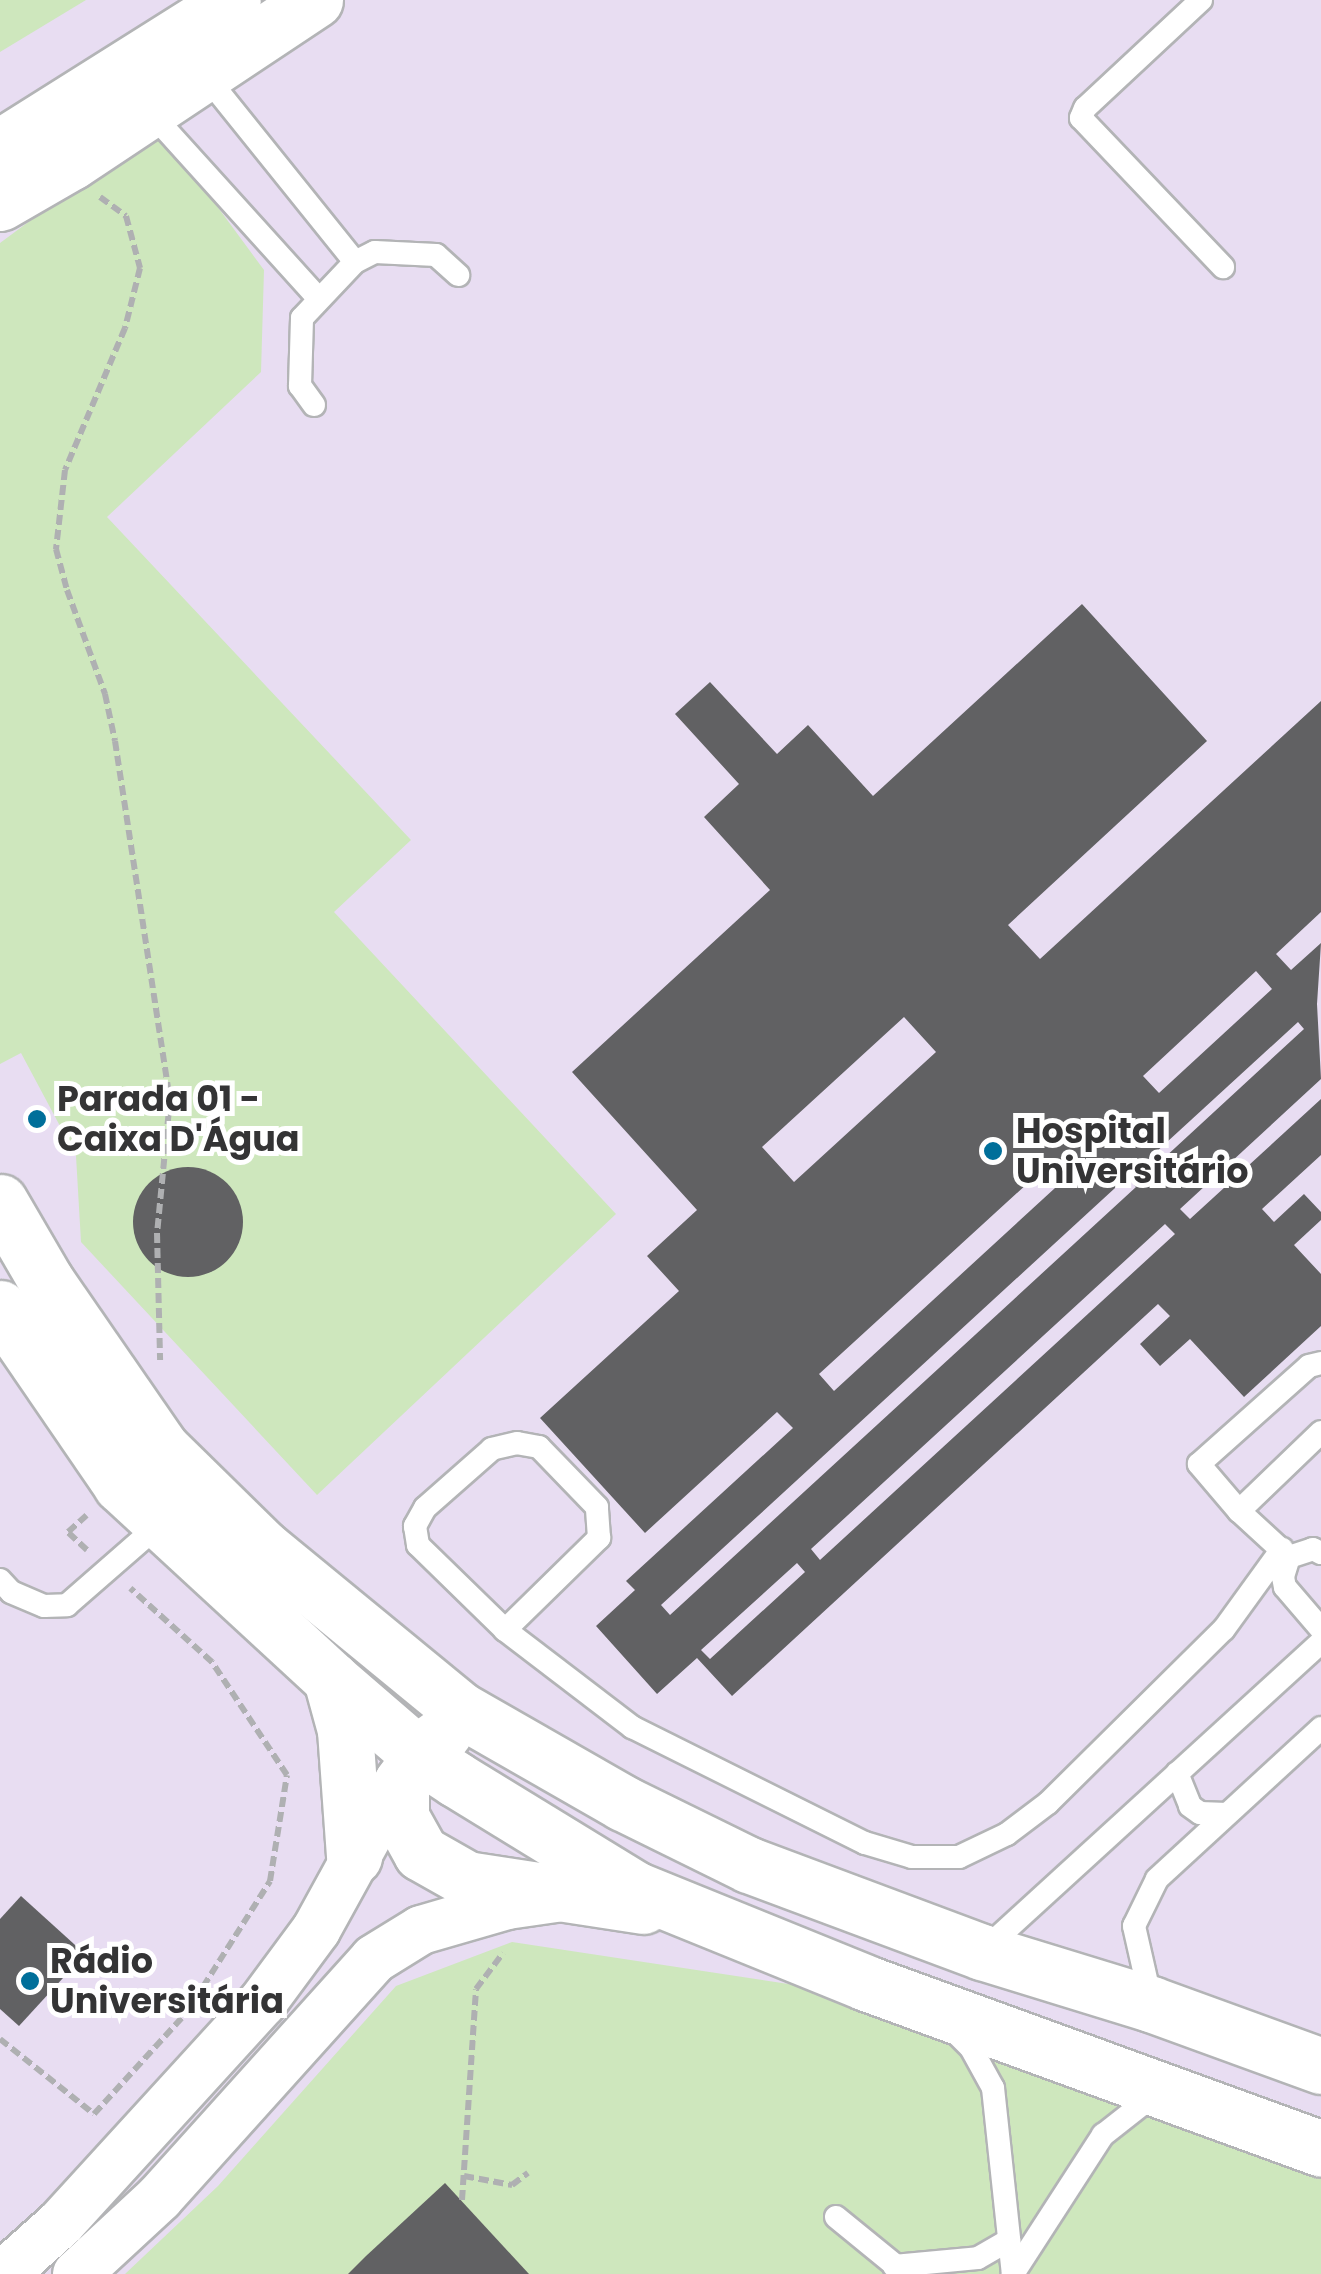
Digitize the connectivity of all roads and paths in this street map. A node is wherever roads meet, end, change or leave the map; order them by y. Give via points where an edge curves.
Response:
1 (233, 0) edge
2 (315, 0) edge
3 (1201, 0) edge
4 (203, 73) junction
5 (149, 111) junction
6 (0, 147) edge
7 (95, 194) dead end
8 (0, 203) edge
9 (355, 262) junction
10 (1223, 267) dead end
11 (458, 275) dead end
12 (317, 297) junction
13 (314, 405) dead end
14 (0, 1202) edge
15 (0, 1308) edge
16 (1321, 1363) edge
17 (160, 1370) dead end
18 (1321, 1432) edge
19 (121, 1486) junction
20 (1239, 1511) junction
21 (160, 1524) junction
22 (1286, 1553) junction
23 (1321, 1553) edge
24 (110, 1570) junction
25 (0, 1580) edge
26 (505, 1630) junction
27 (1321, 1630) edge
28 (1321, 1642) edge
29 (330, 1679) junction
30 (491, 1728) junction
31 (1321, 1728) edge
32 (410, 1769) junction
33 (1178, 1774) junction
34 (1227, 1814) junction
35 (354, 1857) junction
36 (565, 1897) junction
37 (507, 1905) junction
38 (691, 1912) junction
39 (982, 1952) junction
40 (927, 2004) junction
41 (1152, 2004) junction
42 (0, 2039) edge
43 (1321, 2066) edge
44 (1162, 2088) junction
45 (1321, 2148) edge
46 (528, 2173) dead end
47 (464, 2176) junction
48 (462, 2200) dead end
49 (836, 2216) dead end
50 (1010, 2240) junction
51 (900, 2270) edge
52 (4, 2274) edge
53 (76, 2274) edge
54 (1013, 2274) edge

1 - 6 main road
2 - 4 main road
3 - 10 lane via 1084,108 1081,118
4 - 5 main road
4 - 9 lane
5 - 8 main road
5 - 12 lane
7 - 17 path via 126,216 140,268 124,328 65,470 56,549 108,710 170,1098 157,1233
9 - 11 lane via 375,252 436,255
9 - 12 lane
12 - 13 lane via 302,318 300,386
14 - 30 main road via 161,1448 262,1547 459,1710
15 - 19 main road
16 - 20 lane via 1199,1464
18 - 20 lane
19 - 21 main road
19 - 24 path via 68,1532
20 - 22 lane
21 - 24 lane
21 - 29 main road
22 - 23 lane
22 - 26 lane via 1224,1628 1048,1803 1007,1834 958,1857 912,1858 864,1843 632,1728
22 - 27 lane via 1286,1587
24 - 25 lane via 67,1605 44,1606
24 - 42 path via 212,1662 287,1775 270,1881 187,2012 94,2114
26 - 26 lane via 599,1538 597,1507 539,1447 517,1443 492,1449 424,1508 415,1526 418,1545
28 - 33 lane
29 - 32 main road
29 - 35 main road via 346,1730
30 - 32 main road via 456,1728 429,1744
30 - 39 main road via 749,1865
31 - 34 lane
32 - 35 street
32 - 36 main road via 401,1817 421,1853 467,1879
32 - 38 main road
33 - 34 lane via 1190,1806
33 - 39 lane
34 - 41 lane via 1157,1879 1134,1926
35 - 52 street via 316,1930 262,2003 61,2222
36 - 37 street
36 - 38 main road
37 - 47 path via 512,1942 476,1989
37 - 53 street via 421,1930 374,1959 159,2198
38 - 40 main road
39 - 41 main road
40 - 44 main road
40 - 50 lane via 970,2048 993,2088
41 - 43 main road
44 - 45 main road
44 - 54 lane via 1102,2135
46 - 47 path via 512,2185
47 - 48 path
49 - 51 lane
50 - 51 lane via 978,2258
50 - 54 lane

